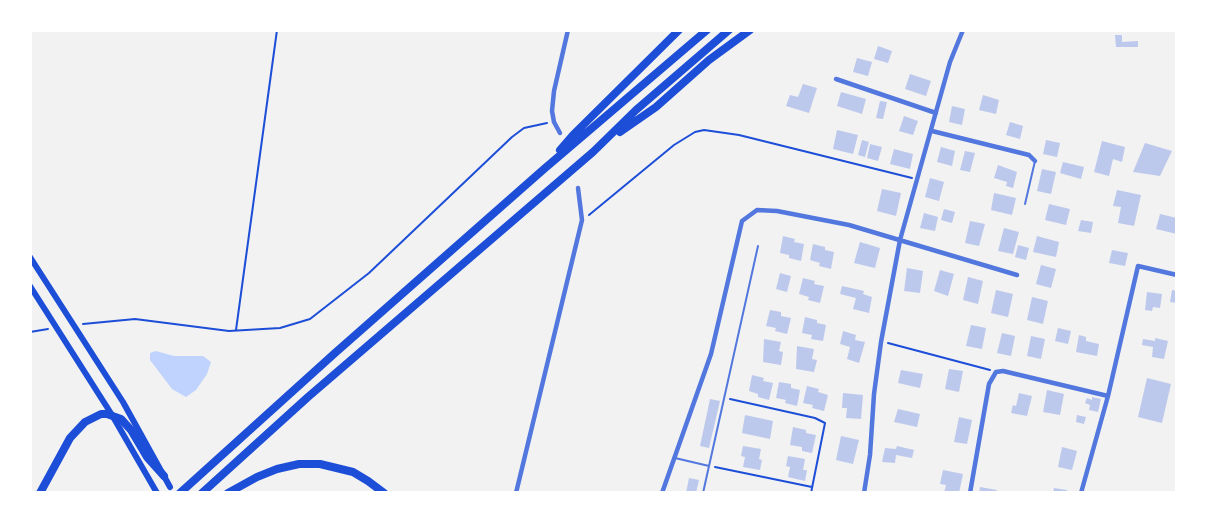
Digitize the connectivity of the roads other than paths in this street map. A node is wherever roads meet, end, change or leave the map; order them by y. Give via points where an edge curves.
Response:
1 (568, 30) edge
2 (679, 30) edge
3 (707, 30) edge
4 (729, 30) edge
5 (750, 30) edge
6 (963, 30) edge
7 (836, 79) dead end
8 (936, 113) junction
9 (932, 131) junction
10 (560, 133) dead end
11 (592, 152) junction
12 (1035, 161) joint
13 (544, 169) junction
14 (578, 188) dead end
15 (1025, 204) dead end
16 (900, 240) junction
17 (758, 246) dead end
18 (30, 257) edge
19 (1017, 275) dead end
20 (1177, 275) edge
21 (30, 286) edge
22 (1108, 396) junction
23 (112, 415) junction
24 (675, 458) junction
25 (709, 466) junction
26 (164, 476) junction
27 (170, 487) dead end
28 (40, 493) edge
29 (157, 493) edge
30 (180, 493) edge
31 (202, 493) edge
32 (228, 493) edge
33 (384, 493) edge
34 (516, 493) edge
35 (662, 493) edge
36 (703, 493) edge
37 (864, 493) edge
38 (970, 493) edge
39 (1081, 493) edge

1 - 10 street via 552,111
2 - 13 highway
3 - 13 highway
4 - 11 highway
5 - 11 highway via 656,107
6 - 8 street
7 - 8 street
8 - 9 street
9 - 12 street via 1029,155
9 - 16 street
11 - 31 highway
12 - 15 lane
13 - 30 highway
14 - 34 street via 582,220
16 - 19 street
16 - 24 street via 777,211 757,210 742,221 711,354
16 - 37 street via 881,342
17 - 25 lane
18 - 26 main road via 123,402
20 - 22 street via 1138,266
21 - 23 main road
22 - 38 street via 996,372 989,384
22 - 39 street
23 - 26 highway via 132,430 147,457
23 - 28 highway via 101,414 78,429 60,453
23 - 29 main road
24 - 25 lane
24 - 35 street
25 - 36 lane
26 - 27 main road
32 - 33 highway via 277,469 299,464 320,464 353,472

